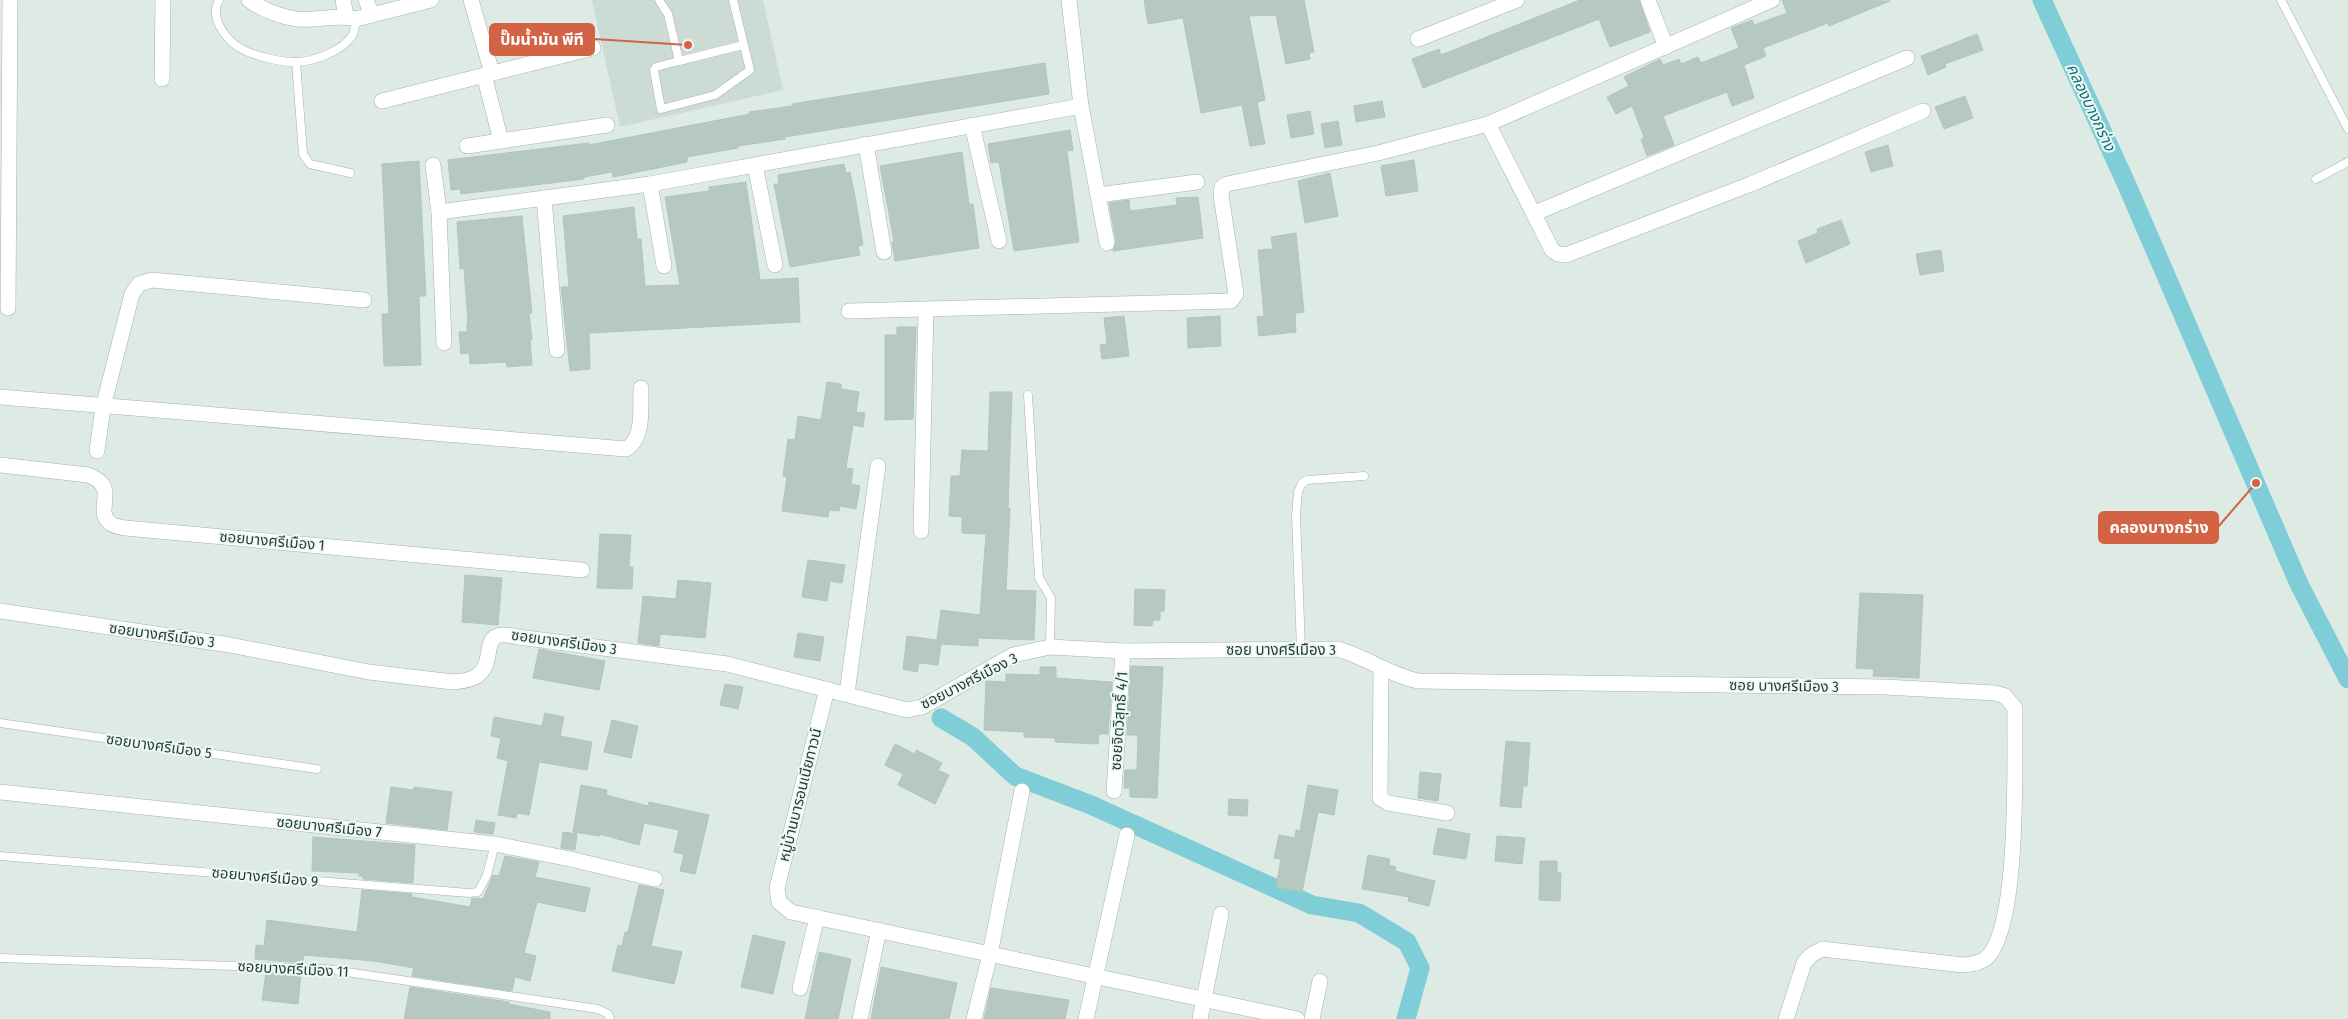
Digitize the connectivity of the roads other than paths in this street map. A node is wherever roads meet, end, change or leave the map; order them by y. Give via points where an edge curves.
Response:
1 (10, 0) edge
2 (163, 0) edge
3 (219, 0) edge
4 (249, 0) edge
5 (343, 0) edge
6 (366, 0) edge
7 (431, 0) edge
8 (472, 0) edge
9 (659, 0) edge
10 (733, 0) edge
11 (1068, 0) edge
12 (1517, 0) edge
13 (1648, 0) edge
14 (1772, 0) edge
15 (2281, 0) edge
16 (372, 15) junction
17 (6, 18) edge
18 (351, 18) junction
19 (1418, 39) dead end
20 (743, 45) junction
21 (1666, 47) junction
22 (593, 48) dead end
23 (1907, 58) dead end
24 (679, 61) junction
25 (296, 62) junction
26 (488, 74) junction
27 (162, 79) dead end
28 (382, 101) dead end
29 (1081, 106) junction
30 (1923, 111) dead end
31 (1488, 124) junction
32 (607, 125) dead end
33 (972, 125) junction
34 (2348, 129) edge
35 (501, 141) junction
36 (866, 144) junction
37 (467, 146) dead end
38 (2348, 162) edge
39 (755, 164) junction
40 (433, 165) dead end
41 (350, 172) dead end
42 (2316, 179) dead end
43 (1197, 182) dead end
44 (650, 184) junction
45 (1098, 195) junction
46 (544, 198) junction
47 (439, 212) junction
48 (1534, 213) junction
49 (999, 241) dead end
50 (1107, 243) dead end
51 (884, 252) dead end
52 (775, 264) dead end
53 (664, 266) dead end
54 (364, 300) dead end
55 (8, 308) dead end
56 (926, 310) junction
57 (849, 311) dead end
58 (444, 343) dead end
59 (557, 350) dead end
60 (641, 388) dead end
61 (1028, 395) dead end
62 (0, 397) edge
63 (103, 407) junction
64 (96, 451) dead end
65 (0, 465) edge
66 (878, 466) dead end
67 (1364, 476) dead end
68 (921, 531) dead end
69 (582, 570) dead end
70 (0, 611) edge
71 (1050, 647) junction
72 (1301, 649) junction
73 (1123, 651) junction
74 (1381, 668) junction
75 (827, 689) junction
76 (847, 693) junction
77 (0, 723) edge
78 (317, 769) dead end
79 (1022, 791) dead end
80 (1114, 791) dead end
81 (0, 792) edge
82 (1447, 813) dead end
83 (1127, 835) dead end
84 (495, 844) junction
85 (0, 856) edge
86 (655, 879) dead end
87 (1221, 914) dead end
88 (817, 917) junction
89 (879, 930) junction
90 (990, 954) junction
91 (0, 958) edge
92 (1095, 976) junction
93 (1320, 981) dead end
94 (800, 988) dead end
95 (1204, 999) junction
96 (610, 1019) edge
97 (860, 1019) edge
98 (974, 1019) edge
99 (1086, 1019) edge
100 (1200, 1019) edge
101 (1297, 1019) edge
102 (1312, 1019) edge
103 (1786, 1019) edge

1 - 17 street
2 - 27 street
3 - 25 lane via 215,16 221,29 239,48
4 - 18 street via 277,14 297,19
5 - 18 street
6 - 16 street
7 - 16 street
8 - 26 street
9 - 24 lane via 668,14
10 - 20 lane
11 - 29 street
12 - 19 street
13 - 21 street
14 - 21 street
15 - 34 lane
16 - 18 street
17 - 55 street
18 - 25 lane via 353,34 345,44 332,53
20 - 24 lane
20 - 24 lane via 750,70 715,95 661,109 654,70
21 - 31 street
22 - 26 street
23 - 48 street
25 - 41 lane via 303,154 310,164
26 - 28 street
26 - 35 street
29 - 33 street
29 - 45 street
30 - 48 street via 1750,184 1566,255 1552,250
31 - 48 street
31 - 56 street via 1378,153 1222,187 1236,294 1231,301
32 - 35 street
33 - 36 street
33 - 49 street
35 - 37 street
36 - 39 street
36 - 51 street
38 - 42 lane
39 - 44 street
39 - 52 street
40 - 47 street
43 - 45 street
44 - 46 street
44 - 53 street
45 - 50 street
46 - 47 street
46 - 59 street
47 - 58 street
54 - 63 street via 152,280 139,284 132,294
56 - 57 street
56 - 68 street
60 - 63 street via 638,435 634,444 626,449
61 - 71 lane via 1039,578 1051,598
62 - 63 street
63 - 64 street
65 - 69 street, ซอยบางศรีเมือง 1 via 88,475 98,479 106,489 105,517 110,524 125,528
66 - 76 street
67 - 72 lane via 1307,480 1298,492
70 - 75 street, ซอยบางศรีเมือง 3 via 230,645 369,672 453,682 478,676 485,666 489,645 494,637 503,633 727,664
71 - 73 street, ซอย บางศรีเมือง 3
71 - 76 street, ซอยบางศรีเมือง 3 via 1014,655 922,708 908,710
72 - 73 street, ซอย บางศรีเมือง 3
72 - 74 street, ซอย บางศรีเมือง 3 via 1338,649
73 - 80 street, ซอยจิตวิสุทธิ์ 4/1
74 - 82 street via 1380,798 1388,803
74 - 103 street, ซอย บางศรีเมือง 3 via 1418,681 1885,687 1995,693 2011,701 2014,708 2014,846 2007,907 1993,949 1981,961 1963,965 1822,949 1811,954 1804,963
75 - 76 street, ซอยบางศรีเมือง 3
75 - 88 street, หมู่บ้านบารอนเนียทาวน์ via 777,888 779,902 791,912
77 - 78 lane, ซอยบางศรีเมือง 5
79 - 90 street
81 - 84 street, ซอยบางศรีเมือง 7
83 - 92 street
84 - 85 lane, ซอยบางศรีเมือง 9 via 483,886 478,892 469,893
84 - 86 street, ซอยบางศรีเมือง 7
87 - 95 street
88 - 89 street
88 - 94 street
89 - 90 street
89 - 97 street
90 - 92 street
90 - 98 street
91 - 96 lane, ซอยบางศรีเมือง 11 via 326,969 598,1010 608,1014
92 - 95 street
92 - 99 street
93 - 102 street
95 - 100 street
95 - 101 street

